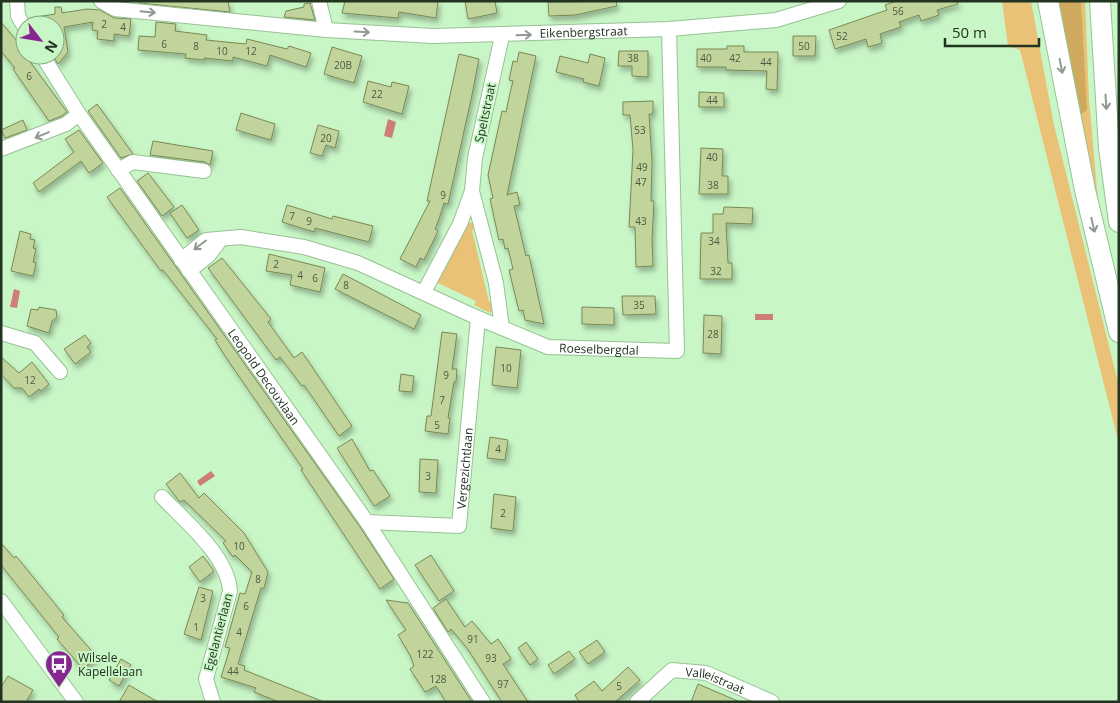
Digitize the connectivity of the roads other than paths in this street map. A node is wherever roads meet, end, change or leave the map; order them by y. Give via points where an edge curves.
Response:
1 (17, 1) edge
2 (102, 1) edge
3 (319, 1) edge
4 (839, 1) edge
5 (1048, 1) edge
6 (1100, 1) edge
7 (18, 15) edge
8 (669, 29) junction
9 (326, 30) junction
10 (502, 36) junction
11 (48, 65) edge
12 (79, 114) junction
13 (1, 149) edge
14 (118, 170) junction
15 (204, 171) dead end
16 (472, 191) junction
17 (1119, 222) edge
18 (185, 265) junction
19 (424, 292) junction
20 (478, 318) junction
21 (502, 328) junction
22 (1119, 332) edge
23 (1, 333) edge
24 (60, 372) dead end
25 (162, 497) dead end
26 (367, 522) junction
27 (1, 601) edge
28 (76, 702) edge
29 (213, 702) edge
30 (483, 702) edge
31 (638, 702) edge
32 (772, 702) edge

1 - 7 street
2 -> 9 street, Eikenbergstraat via 115,9
3 - 9 street
4 - 8 street, Eikenbergstraat via 776,20
5 -> 22 highway via 1085,190
6 -> 17 highway via 1109,148
10 -> 8 street, Eikenbergstraat
8 - 21 street, Roeselbergdal via 677,350 548,347
9 -> 10 street, Eikenbergstraat
10 - 16 street, Speltstraat via 475,158
11 - 12 street, Leopold Decouxlaan
12 -> 13 street via 66,124
12 - 14 street, Leopold Decouxlaan
14 - 15 street via 133,162
14 - 18 street, Leopold Decouxlaan
16 - 19 street, Speltstraat via 460,224
16 - 21 street, Speltstraat via 496,283
18 - 19 street, Roeselbergdal via 209,255 221,239 241,237 304,247 358,263
18 - 26 street, Leopold Decouxlaan
19 - 20 street, Roeselbergdal
20 - 21 street, Roeselbergdal
20 - 26 street, Vergezichtlaan via 459,526
23 - 24 street via 34,343
25 - 29 street, Egelantierlaan via 208,544 229,578 230,591 206,679
26 - 30 street, Leopold Decouxlaan
27 - 28 street
31 - 32 street, Valleistraat via 672,670 706,673

